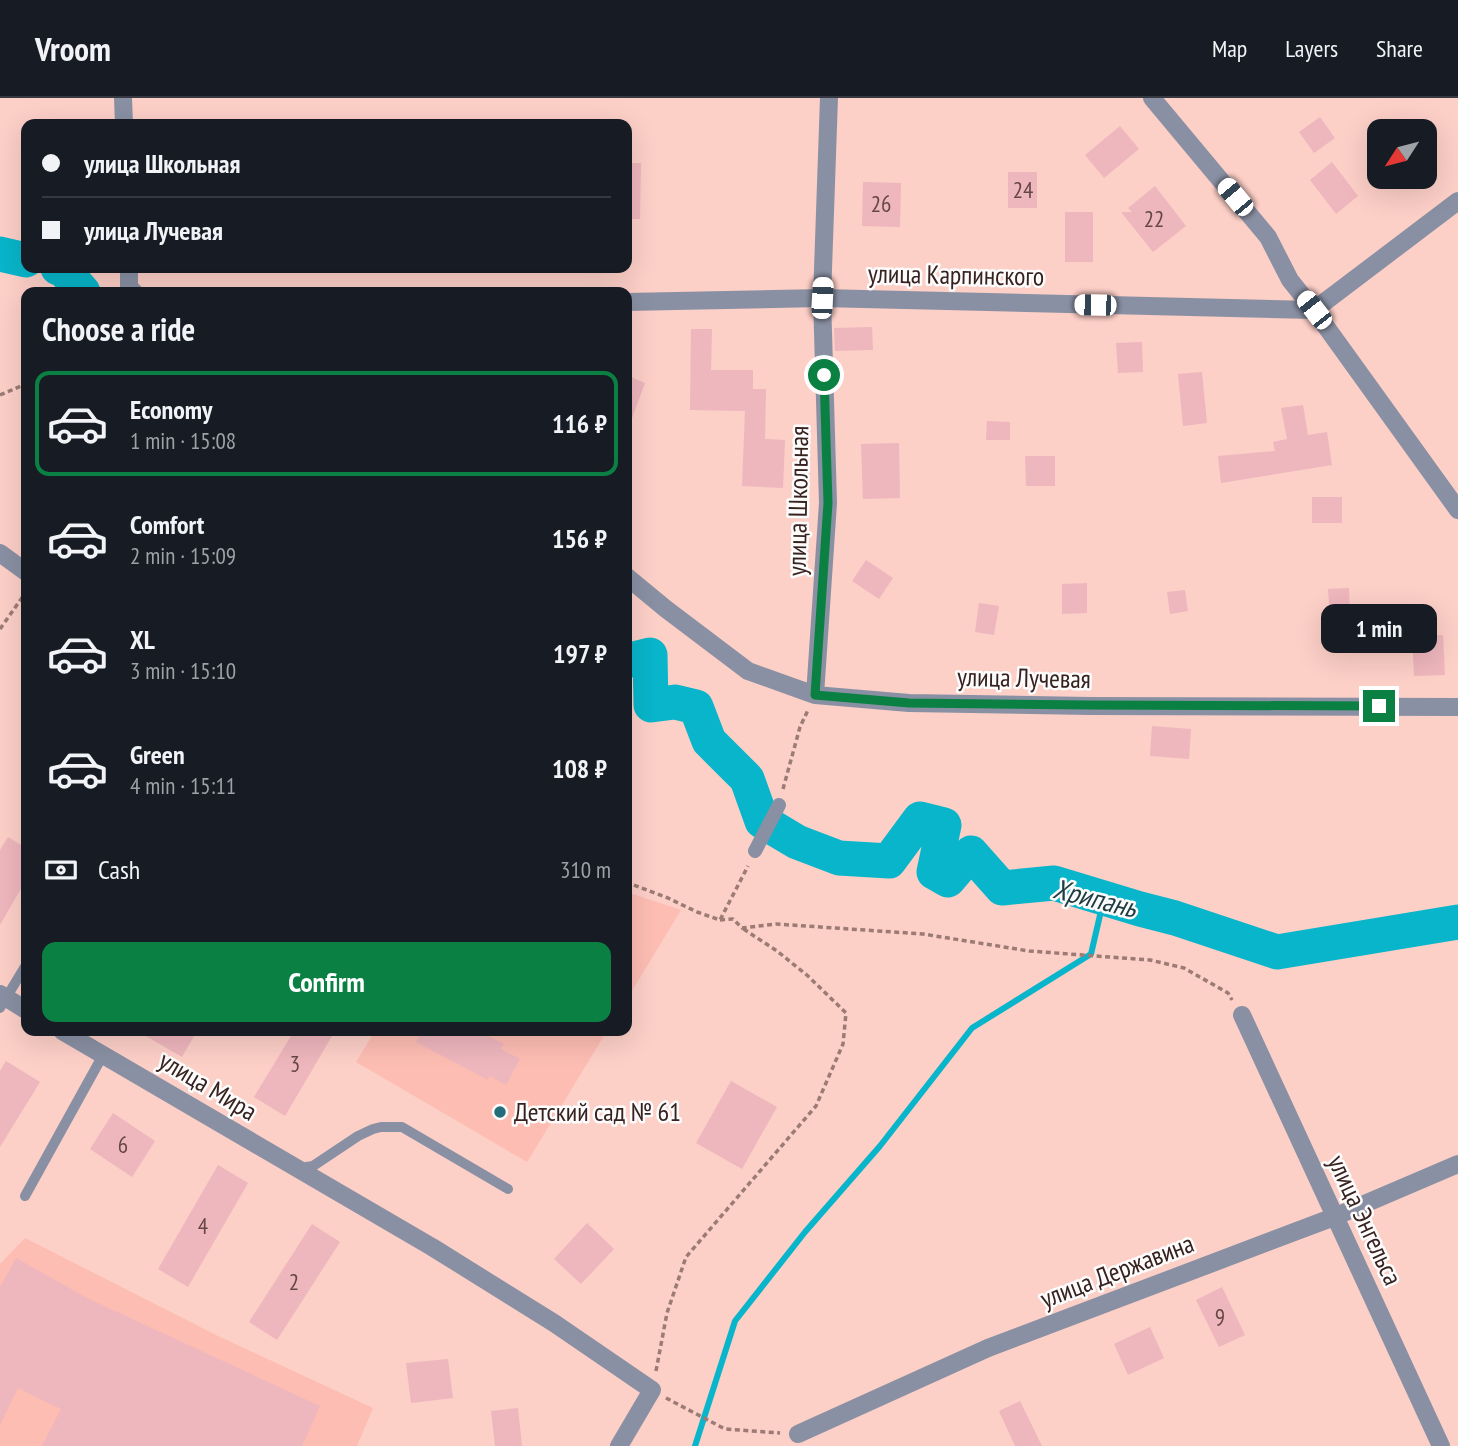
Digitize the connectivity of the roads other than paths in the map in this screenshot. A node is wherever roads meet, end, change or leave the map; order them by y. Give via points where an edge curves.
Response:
1 (123, 98) edge
2 (830, 98) edge
3 (1152, 98) edge
4 (124, 119) edge
5 (1458, 201) edge
6 (822, 298) junction
7 (632, 302) edge
8 (1314, 310) junction
9 (1458, 509) edge
10 (0, 553) edge
11 (21, 568) edge
12 (632, 581) edge
13 (815, 695) junction
14 (1458, 707) edge
15 (779, 805) road end
16 (755, 851) road end
17 (21, 972) edge
18 (2, 1000) edge
19 (21, 1008) edge
20 (1242, 1016) road end
21 (71, 1036) edge
22 (103, 1055) junction
23 (1458, 1164) edge
24 (293, 1167) junction
25 (509, 1189) dead end
26 (25, 1196) dead end
27 (1334, 1217) junction
28 (798, 1434) road end
29 (618, 1446) edge
30 (1440, 1446) edge

1 - 4 street
2 - 6 street, улица Школьная
3 - 8 street via 1268,237 1290,280
5 - 8 street
6 - 7 street, улица Карпинского
6 - 8 street, улица Карпинского
6 - 13 street, улица Школьная via 828,503
8 - 9 street
10 - 11 street
12 - 13 street, улица Лучевая via 748,671
13 - 14 street, улица Лучевая via 909,703
15 - 16 street
17 - 18 lane
18 - 19 street
20 - 27 street, улица Энгельса
21 - 22 street, улица Мира
22 - 24 street, улица Мира
22 - 26 lane
23 - 27 street, улица Державина
24 - 25 lane via 313,1166 373,1129 402,1127
24 - 29 street, улица Мира via 432,1247 652,1390
27 - 28 street, улица Державина via 988,1348
27 - 30 street, улица Энгельса

